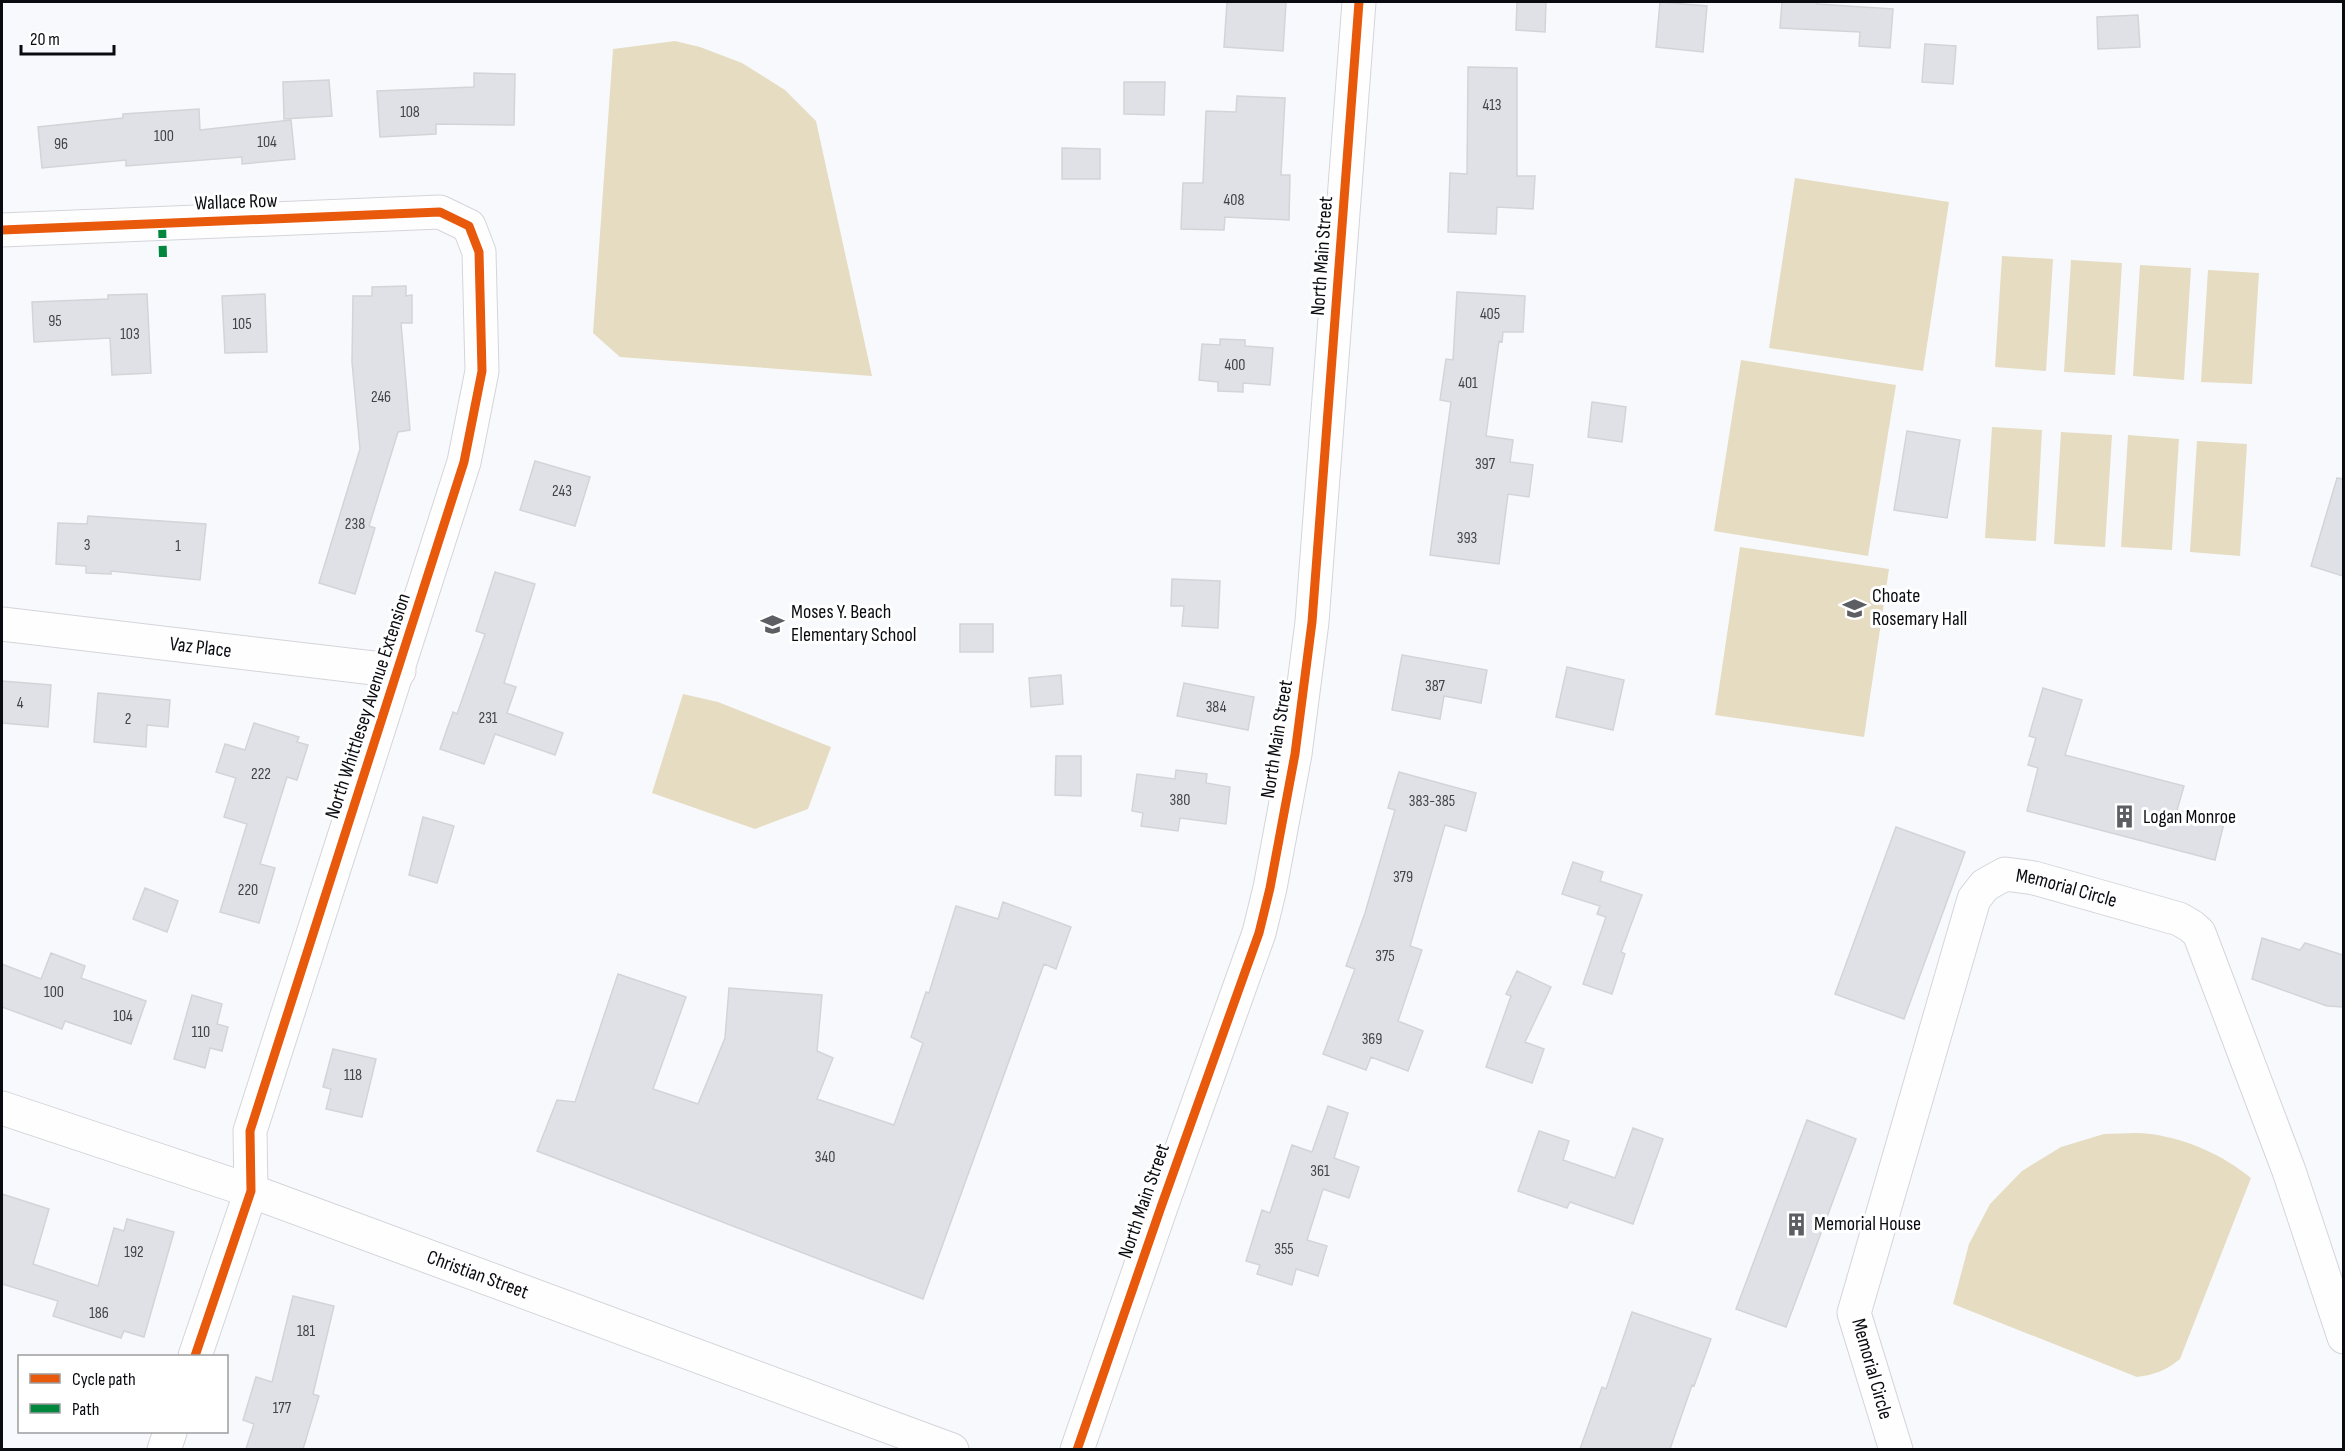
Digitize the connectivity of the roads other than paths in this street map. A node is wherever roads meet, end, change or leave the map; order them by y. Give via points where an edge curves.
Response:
1 (1359, 2) edge
2 (470, 226) joint
3 (2, 230) edge
4 (2, 624) edge
5 (399, 671) junction
6 (2, 1108) edge
7 (251, 1191) junction
8 (2343, 1337) edge
9 (195, 1355) edge
10 (169, 1433) edge
11 (164, 1449) edge
12 (952, 1449) edge
13 (1077, 1449) edge
14 (1896, 1449) edge

1 - 13 street, North Main Street via 1312,622 1295,754 1270,888 1259,933
2 - 3 street, Wallace Row via 440,212
2 - 5 street, North Whittlesey Avenue Extension via 479,252 482,371 464,462
4 - 5 street, Vaz Place
5 - 7 street, North Whittlesey Avenue Extension via 250,1131
6 - 7 street, Christian Street
7 - 9 street, North Whittlesey Avenue Extension
7 - 12 street, Christian Street
8 - 14 street, Memorial Circle via 2289,1171 2199,933 2179,919 2034,878 2005,874 1985,885 1974,899 1854,1313
10 - 11 street

